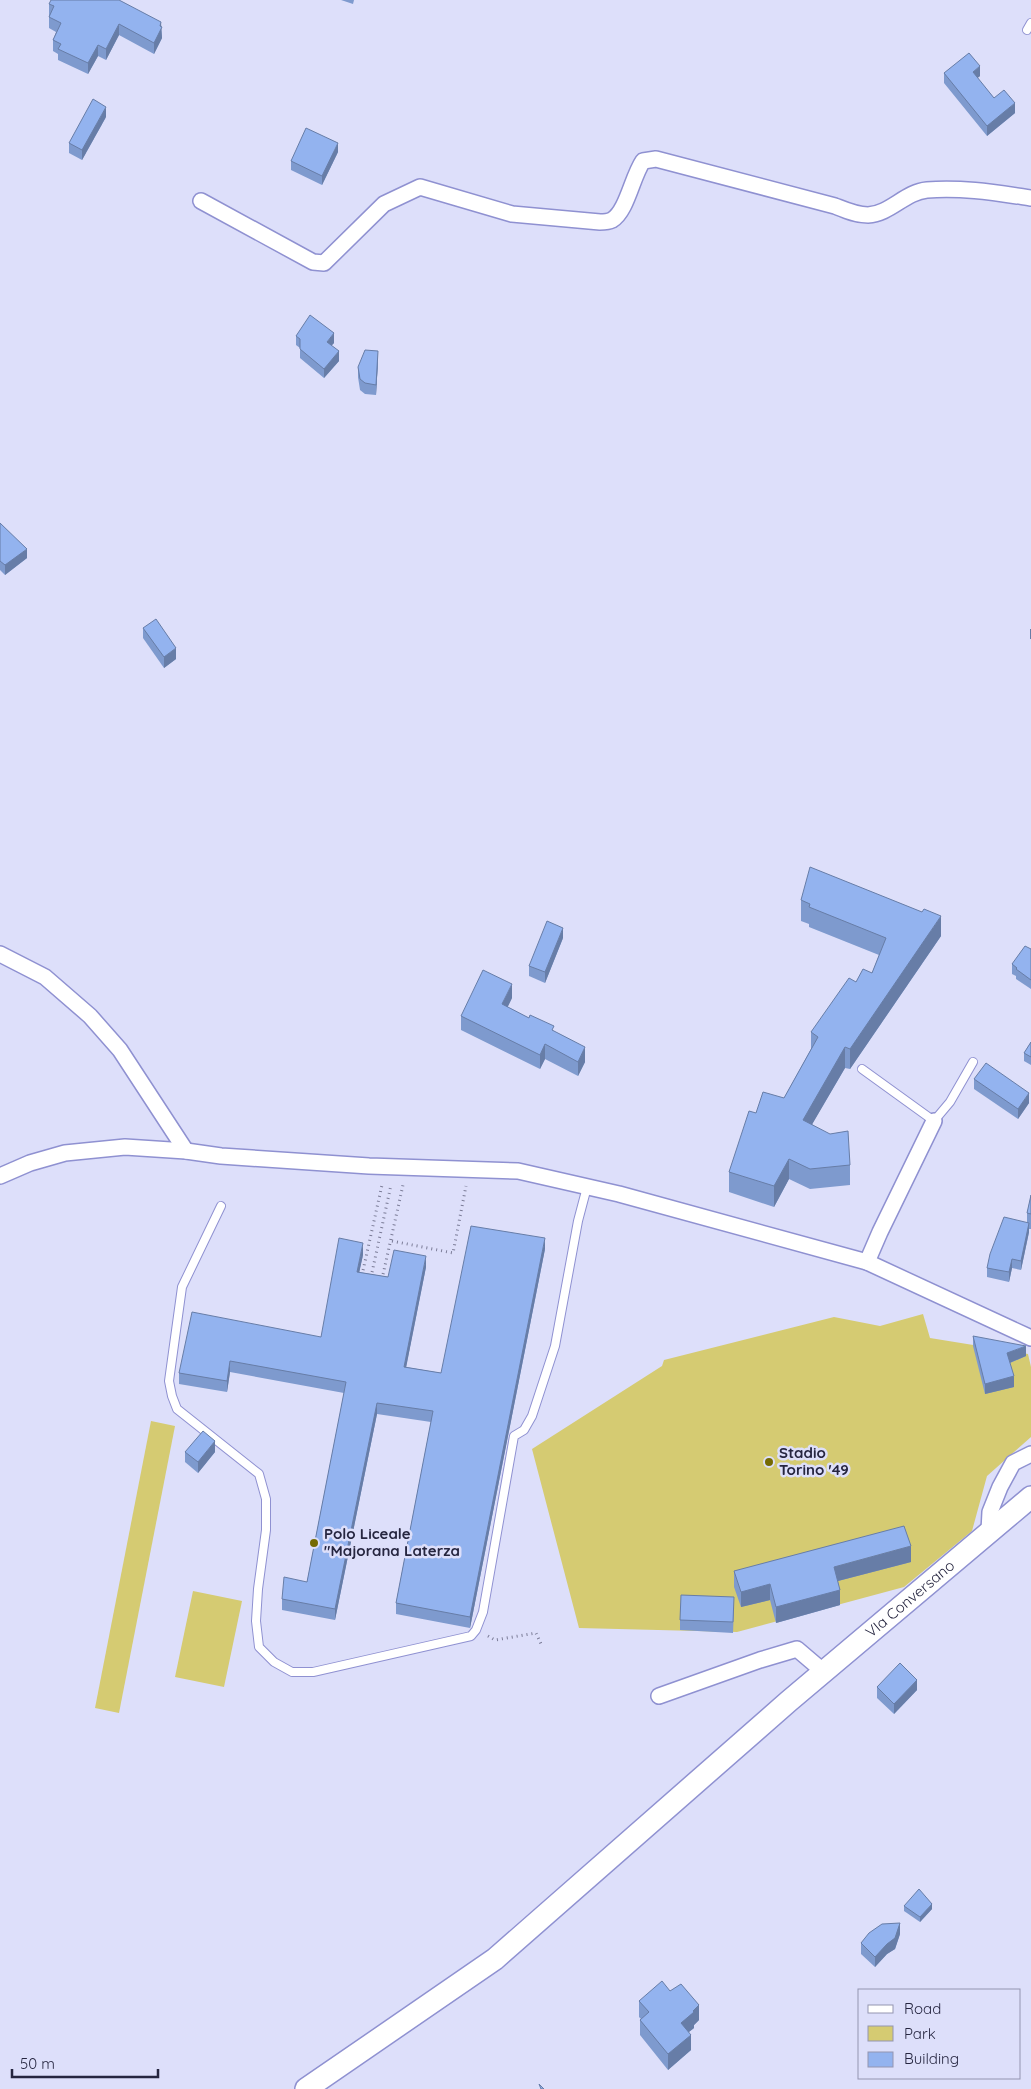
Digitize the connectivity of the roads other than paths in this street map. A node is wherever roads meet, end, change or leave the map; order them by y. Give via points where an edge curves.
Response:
1 (1031, 198) edge
2 (201, 201) dead end
3 (0, 954) edge
4 (973, 1062) dead end
5 (862, 1069) dead end
6 (934, 1121) junction
7 (186, 1150) junction
8 (0, 1176) edge
9 (587, 1187) junction
10 (221, 1206) dead end
11 (867, 1262) junction
12 (1031, 1338) edge
13 (1031, 1454) edge
14 (1031, 1497) edge
15 (989, 1532) junction
16 (824, 1672) junction
17 (659, 1696) dead end
18 (306, 2089) edge

1 - 2 street via 986,191 926,190 906,196 878,213 866,215 656,159 643,161 636,170 620,212 611,221 512,214 420,187 384,204 324,262 313,262
3 - 7 street via 45,977 90,1016 120,1050
4 - 6 lane via 950,1102
5 - 6 lane
6 - 11 street
7 - 8 street via 125,1146 65,1153
7 - 9 street via 221,1156 369,1166 518,1171
9 - 10 lane via 555,1346 532,1416 524,1430 514,1436 483,1612 476,1630 471,1636 313,1672 292,1672 274,1662 259,1647 256,1622 266,1530 266,1499 259,1474 177,1409 169,1381 182,1286
9 - 11 street
11 - 12 street
13 - 15 street via 1013,1463 990,1512
14 - 15 main road, VIa Conversano
15 - 16 main road, VIa Conversano
16 - 17 street via 798,1649
16 - 18 main road, VIa Conversano via 495,1959

